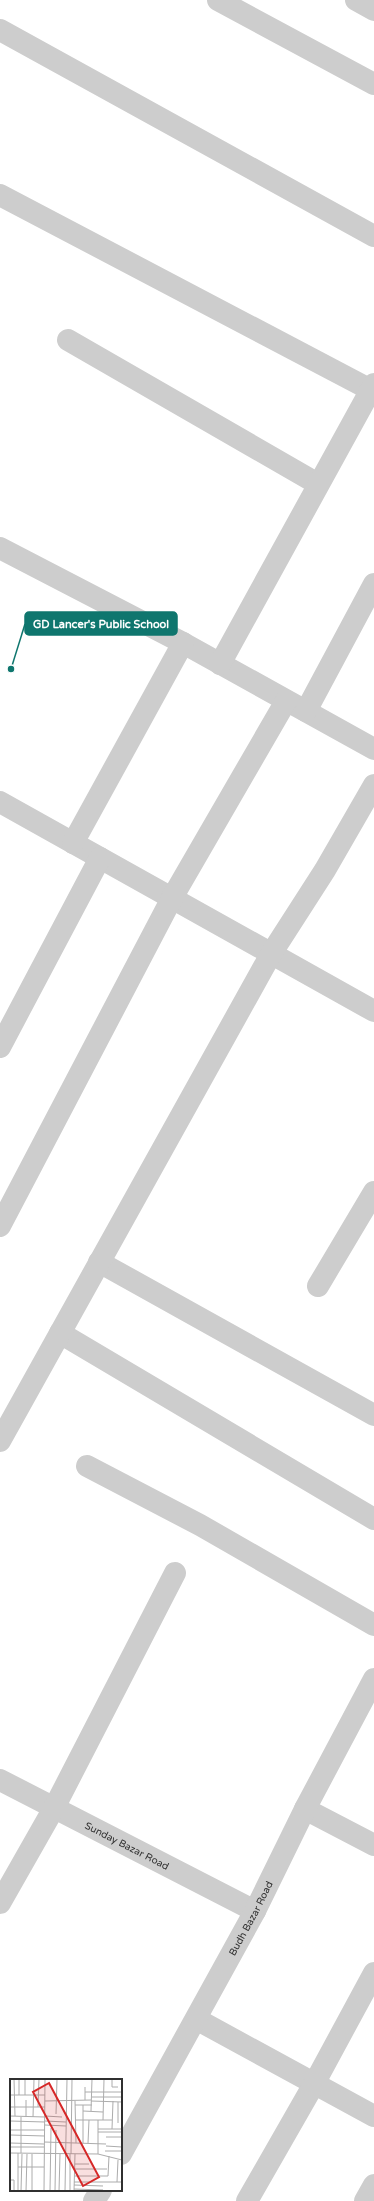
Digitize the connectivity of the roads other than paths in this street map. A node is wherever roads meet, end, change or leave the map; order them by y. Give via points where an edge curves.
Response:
1 (218, 0) edge
2 (356, 0) edge
3 (374, 10) edge
4 (0, 30) edge
5 (374, 84) edge
6 (0, 195) edge
7 (374, 236) edge
8 (68, 340) dead end
9 (372, 387) edge
10 (318, 484) junction
11 (0, 548) edge
12 (374, 584) edge
13 (183, 643) junction
14 (220, 664) junction
15 (286, 701) junction
16 (306, 711) junction
17 (374, 749) edge
18 (374, 785) edge
19 (0, 802) edge
20 (73, 843) junction
21 (100, 858) junction
22 (172, 898) junction
23 (271, 954) junction
24 (374, 1011) edge
25 (0, 1047) edge
26 (374, 1192) edge
27 (0, 1226) edge
28 (100, 1262) junction
29 (318, 1286) dead end
30 (60, 1333) junction
31 (374, 1415) edge
32 (0, 1440) edge
33 (87, 1466) dead end
34 (374, 1518) edge
35 (175, 1573) dead end
36 (374, 1625) edge
37 (374, 1679) edge
38 (0, 1780) edge
39 (54, 1808) junction
40 (305, 1809) junction
41 (374, 1846) edge
42 (0, 1903) edge
43 (254, 1912) junction
44 (374, 1973) edge
45 (196, 2019) junction
46 (314, 2084) junction
47 (374, 2116) edge
48 (122, 2152) edge
49 (374, 2185) edge
50 (100, 2191) edge
51 (94, 2201) edge
52 (247, 2201) edge
53 (365, 2201) edge

1 - 5 street
2 - 3 street
4 - 7 street
6 - 9 street
8 - 10 street
9 - 10 street
10 - 14 street
11 - 13 street
12 - 16 street
13 - 14 street
13 - 20 street
14 - 15 street
15 - 16 street
15 - 22 street
16 - 17 street
18 - 23 street via 325,870
19 - 20 street
20 - 21 street
21 - 22 street
21 - 25 street
22 - 23 street
22 - 27 street
23 - 24 street
23 - 28 street
26 - 29 street
28 - 30 street
28 - 31 street
30 - 32 street
30 - 34 street
33 - 36 street via 200,1525
35 - 39 street
37 - 40 street, Budh Bazar Road
38 - 39 street, Sunday Bazar Road
39 - 42 street
39 - 43 street, Sunday Bazar Road
40 - 41 street
40 - 43 street, Budh Bazar Road
43 - 45 street, Budh Bazar Road
44 - 46 street
45 - 46 street
45 - 48 street, Budh Bazar Road
46 - 47 street
46 - 52 street
49 - 53 street
50 - 51 street

